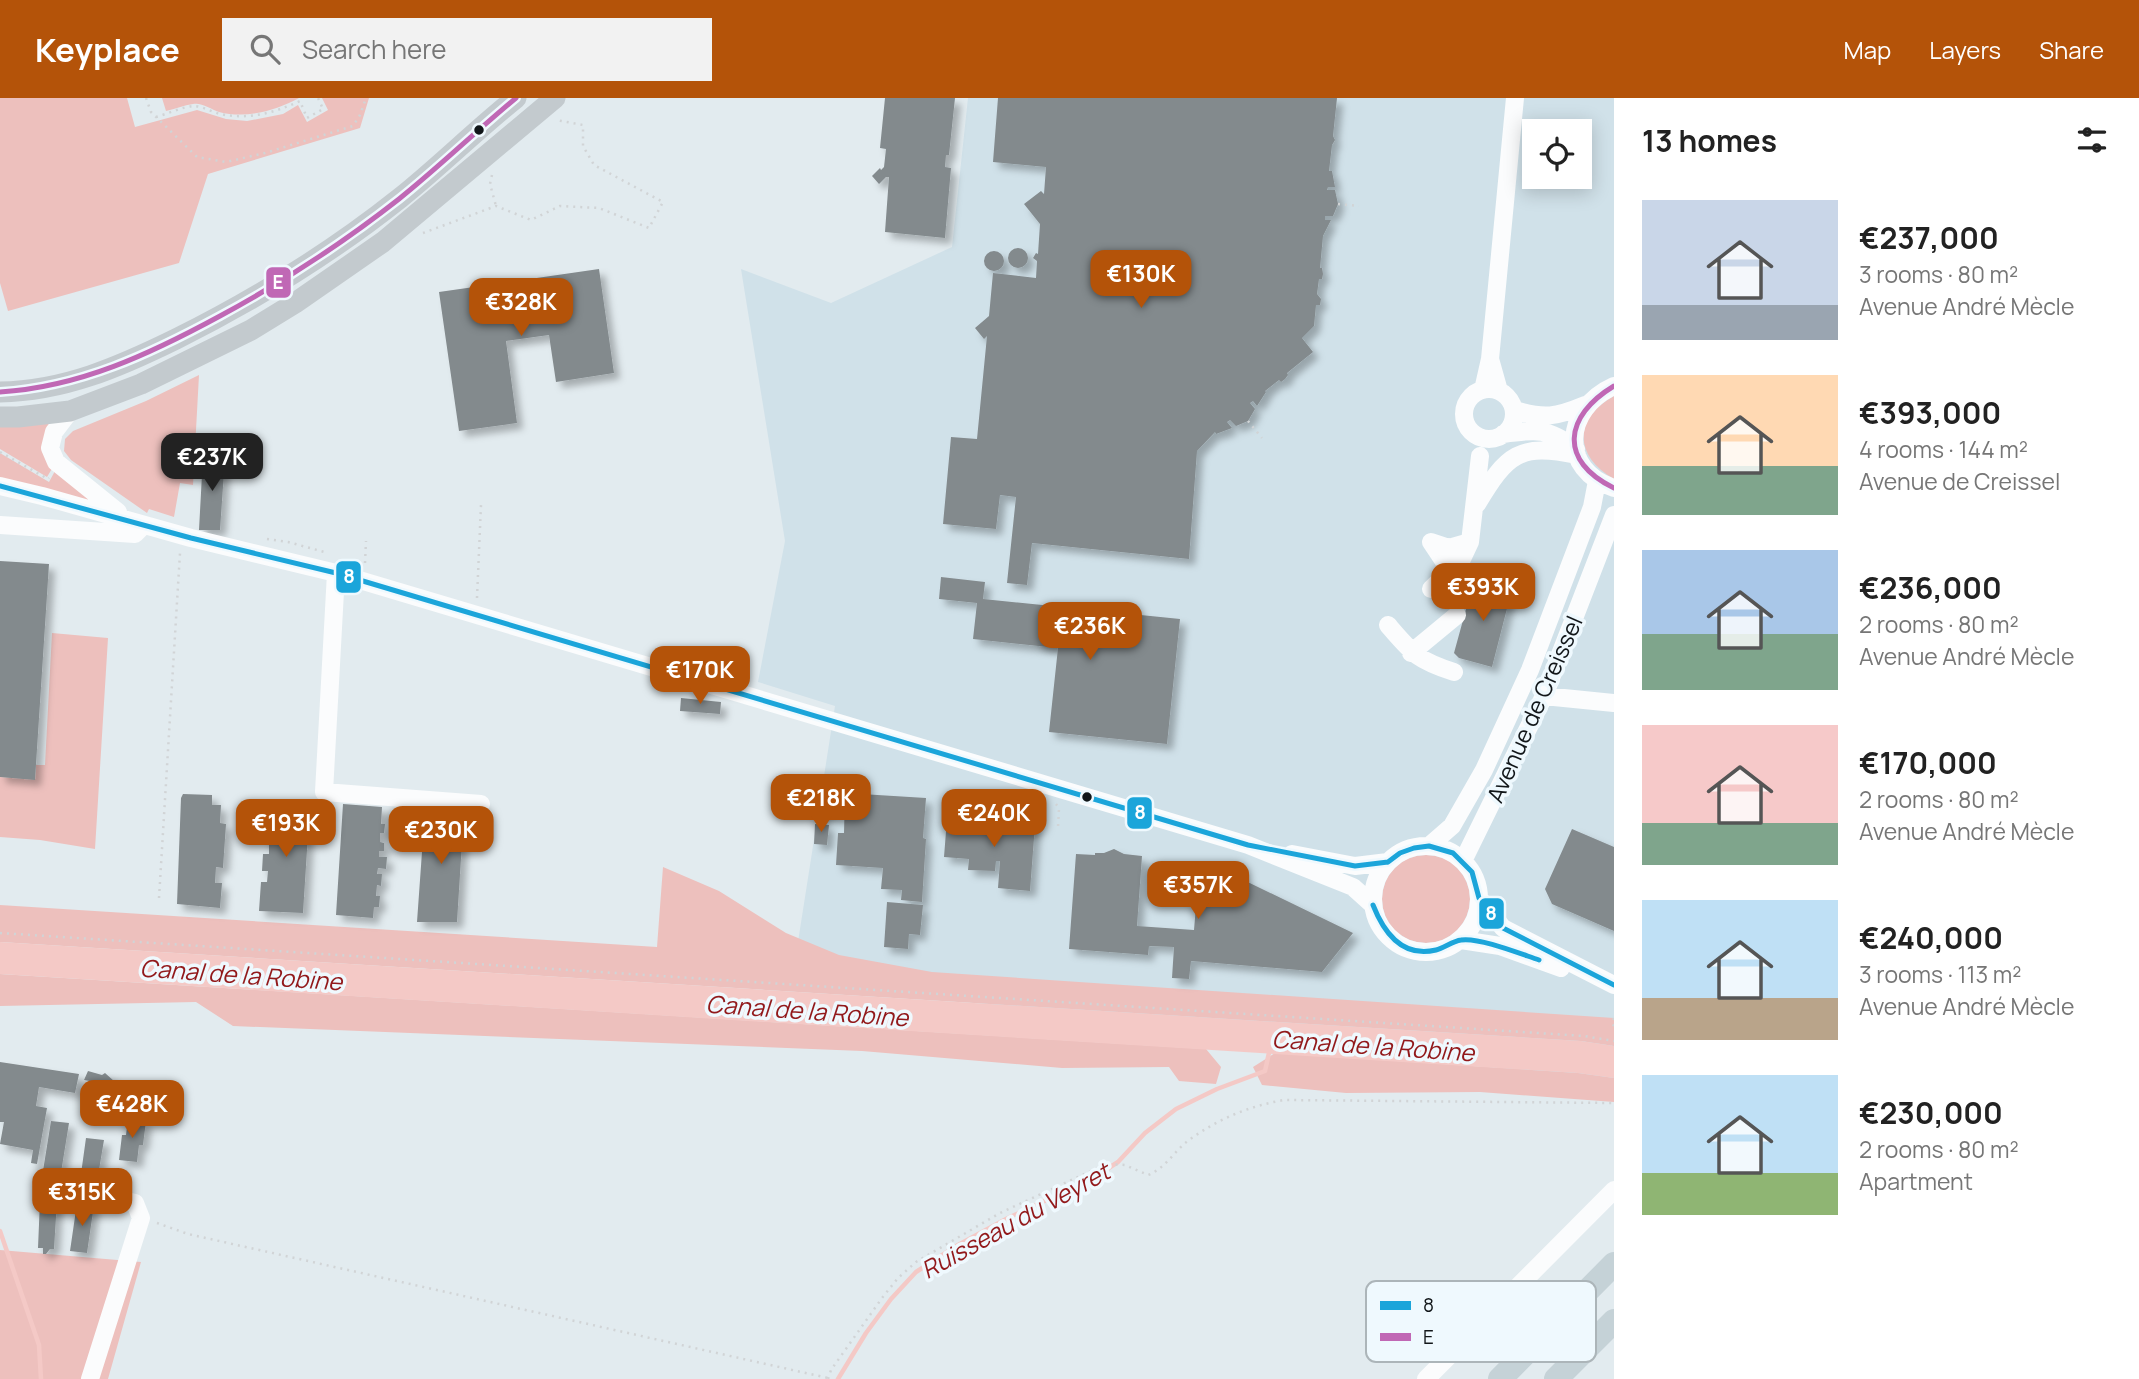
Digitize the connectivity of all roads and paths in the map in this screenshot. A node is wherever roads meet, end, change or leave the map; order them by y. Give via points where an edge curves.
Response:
1 (146, 98) edge
2 (318, 98) edge
3 (366, 98) edge
4 (516, 98) edge
5 (1515, 98) edge
6 (553, 109) edge
7 (156, 117) junction
8 (494, 170) dead end
9 (1338, 204) dead end
10 (496, 206) junction
11 (1359, 206) dead end
12 (420, 234) dead end
13 (1614, 386) edge
14 (1491, 390) junction
15 (0, 392) edge
16 (1585, 405) junction
17 (1514, 410) junction
18 (70, 411) junction
19 (0, 416) edge
20 (1248, 421) dead end
21 (1489, 436) junction
22 (1262, 438) dead end
23 (0, 452) edge
24 (1576, 452) junction
25 (58, 466) junction
26 (1597, 481) junction
27 (0, 486) edge
28 (1614, 488) edge
29 (481, 505) dead end
30 (1474, 508) junction
31 (1614, 515) edge
32 (0, 525) edge
33 (135, 526) junction
34 (181, 535) junction
35 (366, 541) dead end
36 (1470, 542) junction
37 (365, 563) dead end
38 (1451, 572) junction
39 (336, 573) junction
40 (1432, 589) dead end
41 (477, 598) dead end
42 (1457, 615) dead end
43 (1388, 625) dead end
44 (1412, 653) junction
45 (1454, 672) dead end
46 (1545, 696) junction
47 (1614, 703) edge
48 (481, 804) dead end
49 (1248, 845) junction
50 (1429, 846) junction
51 (1463, 861) junction
52 (1388, 862) junction
53 (159, 898) dead end
54 (1479, 898) junction
55 (1373, 905) junction
56 (0, 933) edge
57 (1461, 940) junction
58 (1614, 986) edge
59 (1614, 1018) edge
60 (1614, 1027) edge
61 (1614, 1041) edge
62 (1614, 1103) edge
63 (75, 1189) dead end
64 (1614, 1190) edge
65 (141, 1218) junction
66 (1614, 1264) edge
67 (1523, 1281) edge
68 (1596, 1282) edge
69 (1614, 1321) edge
70 (1596, 1339) edge
71 (1443, 1362) edge
72 (1517, 1362) edge
73 (1573, 1362) edge
74 (828, 1378) edge
75 (90, 1379) edge
76 (1426, 1379) edge
77 (1500, 1379) edge
78 (1556, 1379) edge

1 - 7 path
2 - 7 path via 323,109 307,118 300,101 258,116 229,116 194,106
3 - 7 path via 353,126 226,162 197,157
4 - 15 main road via 397,200 258,295 106,371 71,383
5 - 14 street via 1490,359
6 - 10 path via 583,125 583,146 594,165 663,202 649,228 599,208 560,206 531,220
6 - 18 main road via 383,242 295,303 152,379
8 - 10 path via 490,184
9 - 11 path
10 - 12 path
13 - 16 street
14 - 17 street via 1511,402
14 - 21 street via 1473,395 1466,404 1465,417 1468,428
16 - 17 street via 1556,417
16 - 24 street via 1574,434
17 - 21 street via 1511,426
18 - 19 main road
18 - 25 street via 54,432 50,448
20 - 22 path
21 - 24 street via 1543,431 1558,435
21 - 30 street via 1480,456
23 - 25 path via 48,479
24 - 26 street
24 - 30 street via 1534,449 1521,453 1504,464
25 - 33 street
26 - 28 street
26 - 50 street, Avenue de Creissel via 1592,507 1484,770 1452,826
27 - 33 street
29 - 41 path
30 - 36 street
31 - 46 street, Avenue de Creissel
32 - 33 street
33 - 34 street
34 - 39 street
34 - 53 path
35 - 37 path
36 - 38 street
36 - 38 street via 1449,548 1431,542
38 - 40 street
39 - 48 street via 324,792
39 - 49 street
42 - 44 street
43 - 44 street
44 - 45 street via 1425,663
46 - 47 street
46 - 51 street, Avenue de Creissel
49 - 52 street via 1355,866
49 - 55 street via 1353,887
50 - 51 street
50 - 52 street via 1400,853
51 - 54 street via 1472,872
52 - 55 street via 1379,875
54 - 57 street via 1471,928
54 - 58 street via 1503,928
55 - 57 street via 1387,935 1414,951 1431,952
56 - 61 path
57 - 58 street via 1500,946
59 - 60 path
62 - 74 path via 1284,1100 1255,1105 1188,1141 1158,1171 1148,1175 1125,1165 1106,1164 1000,1213 916,1262 881,1298
63 - 65 street via 135,1203
64 - 67 street
65 - 74 path via 188,1234
65 - 75 street
66 - 68 highway
69 - 70 highway
71 - 76 street
72 - 77 highway
73 - 78 highway

